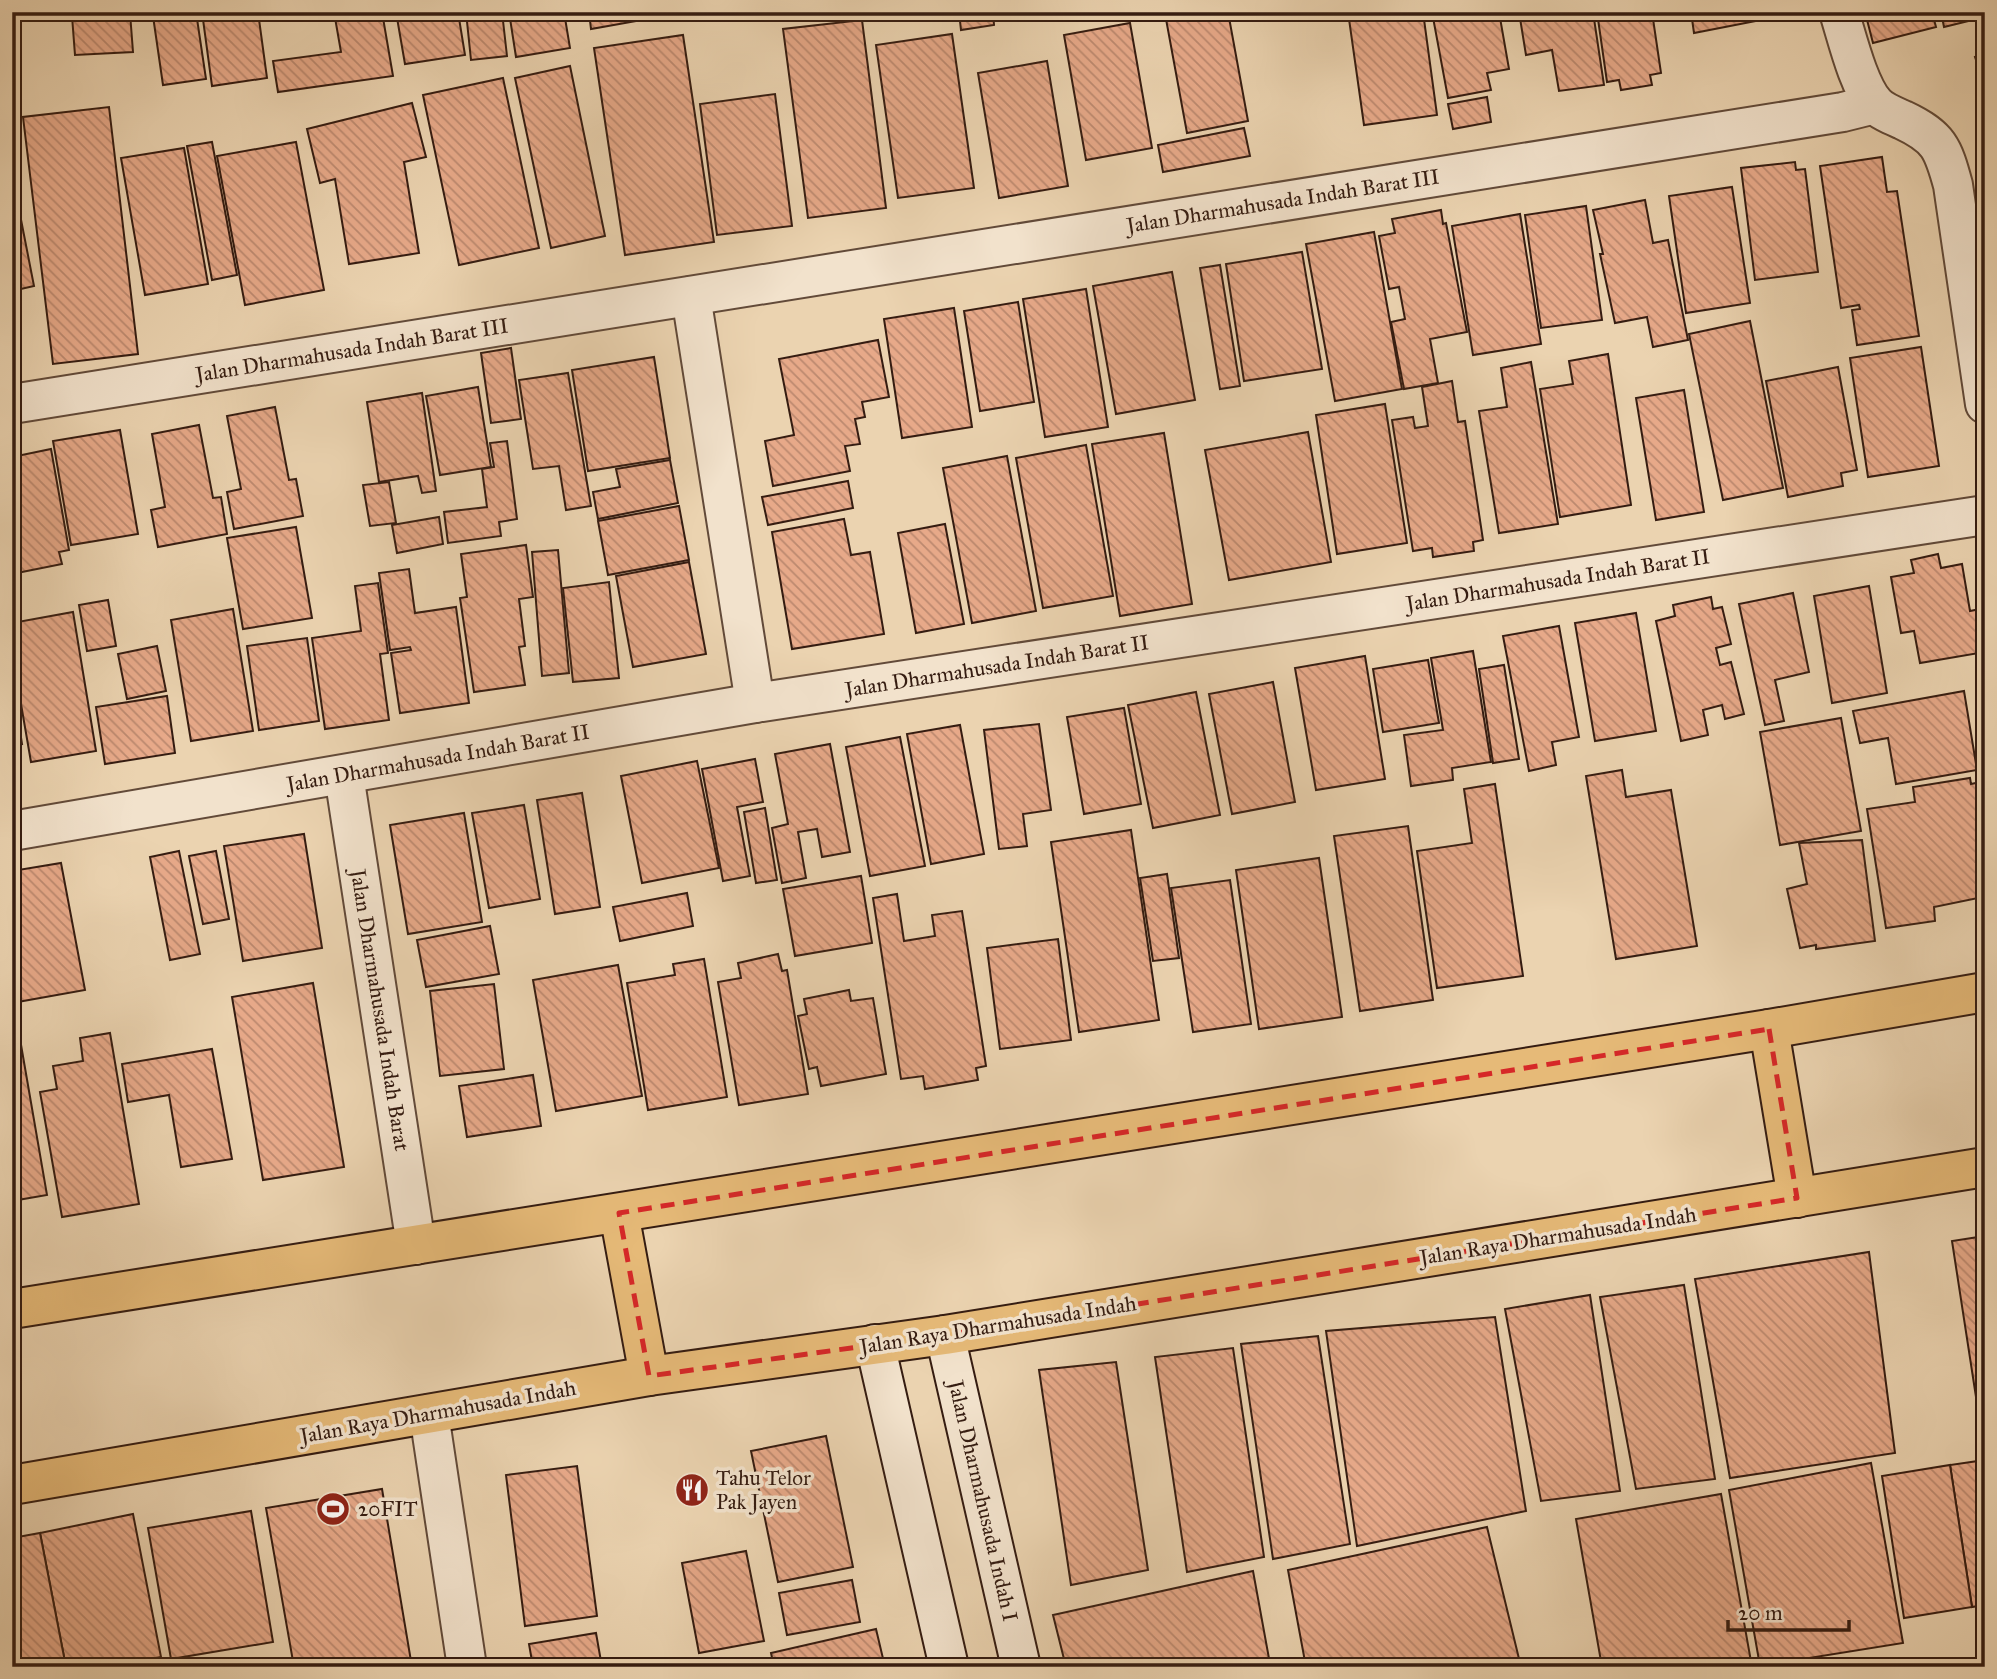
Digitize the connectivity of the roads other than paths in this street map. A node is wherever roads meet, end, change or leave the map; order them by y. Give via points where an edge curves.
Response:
1 (1839, 12) edge
2 (1875, 104) junction
3 (691, 296) junction
4 (1980, 346) edge
5 (12, 404) edge
6 (1985, 404) edge
7 (1985, 515) edge
8 (755, 703) junction
9 (344, 775) junction
10 (12, 831) edge
11 (1985, 992) edge
12 (1769, 1028) junction
13 (1985, 1167) edge
14 (1797, 1198) junction
15 (619, 1213) junction
16 (416, 1245) junction
17 (12, 1308) edge
18 (945, 1335) junction
19 (874, 1344) junction
20 (649, 1376) junction
21 (429, 1414) junction
22 (12, 1485) edge
23 (467, 1667) edge
24 (949, 1667) edge
25 (1021, 1667) edge

1 - 2 street via 1859,76
2 - 3 street, Jalan Dharmahusada Indah Barat III
2 - 4 street via 1925,131 1945,154
3 - 5 street, Jalan Dharmahusada Indah Barat III
3 - 8 street
4 - 6 street
7 - 8 street, Jalan Dharmahusada Indah Barat II
8 - 9 street, Jalan Dharmahusada Indah Barat II
9 - 10 street, Jalan Dharmahusada Indah Barat II
9 - 16 street, Jalan Dharmahusada Indah Barat
11 - 12 main road
12 - 14 main road
12 - 15 main road
13 - 14 main road, Jalan Raya Dharmahusada Indah
14 - 18 main road, Jalan Raya Dharmahusada Indah
15 - 16 main road
15 - 20 main road
16 - 17 main road
18 - 19 main road, Jalan Raya Dharmahusada Indah
18 - 25 street, Jalan Dharmahusada Indah I
19 - 20 main road, Jalan Raya Dharmahusada Indah
19 - 24 street
20 - 21 main road, Jalan Raya Dharmahusada Indah
21 - 22 main road, Jalan Raya Dharmahusada Indah
21 - 23 street

